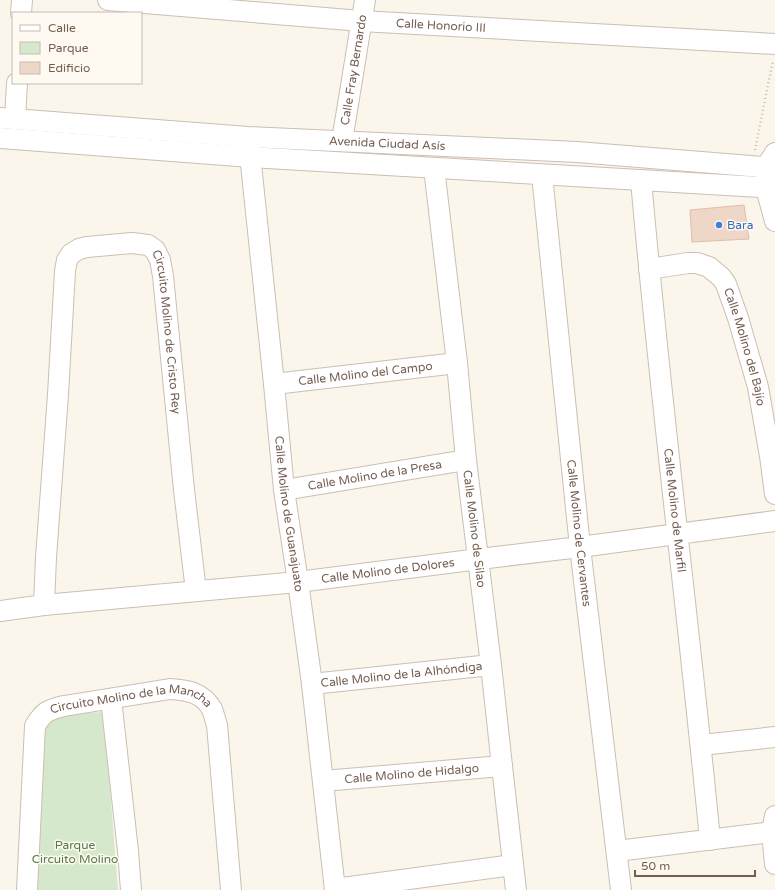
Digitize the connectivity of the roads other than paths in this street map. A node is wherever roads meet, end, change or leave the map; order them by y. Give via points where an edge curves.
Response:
1 (22, 0) edge
2 (108, 0) edge
3 (365, 0) edge
4 (21, 12) edge
5 (361, 21) junction
6 (774, 50) edge
7 (17, 84) edge
8 (7, 118) edge
9 (248, 137) junction
10 (0, 138) edge
11 (342, 141) junction
12 (251, 157) junction
13 (767, 163) edge
14 (434, 168) junction
15 (542, 175) junction
16 (642, 180) junction
17 (771, 188) edge
18 (775, 221) edge
19 (649, 269) junction
20 (457, 363) junction
21 (274, 384) junction
22 (466, 460) junction
23 (284, 490) junction
24 (775, 494) edge
25 (775, 521) edge
26 (678, 533) junction
27 (580, 547) junction
28 (479, 559) junction
29 (298, 582) junction
30 (196, 591) junction
31 (44, 605) junction
32 (0, 611) edge
33 (492, 666) junction
34 (312, 684) junction
35 (111, 699) junction
36 (775, 737) edge
37 (701, 745) junction
38 (502, 766) junction
39 (323, 781) junction
40 (774, 824) edge
41 (710, 840) junction
42 (617, 851) junction
43 (775, 864) edge
44 (513, 865) junction
45 (335, 889) edge
46 (27, 890) edge
47 (131, 890) edge
48 (231, 890) edge
49 (516, 890) edge
50 (621, 890) edge

1 - 4 street
2 - 5 street, Calle Honorio III
3 - 5 street, Calle Fray Bernardo
5 - 6 street, Calle Honorio III
5 - 11 street, Calle Fray Bernardo
7 - 8 street
8 - 9 street, Avenida Ciudad Asís
9 - 11 street, Avenida Ciudad Asís
9 - 12 street, Calle Molino de Guanajuato
10 - 12 street, Avenida Ciudad Asís
11 - 13 street, Avenida Ciudad Asís
12 - 14 street, Avenida Ciudad Asís
12 - 21 street, Calle Molino de Guanajuato
13 - 17 street
14 - 15 street, Avenida Ciudad Asís
14 - 20 street, Calle Molino de Silao
15 - 16 street, Avenida Ciudad Asís
15 - 27 street, Calle Molino de Cervantes
16 - 17 street, Avenida Ciudad Asís
16 - 19 street, Calle Molino de Marfil
17 - 18 street
19 - 24 street, Calle Molino del Bajío via 697,263 709,267 726,284 758,388
19 - 26 street, Calle Molino de Marfil
20 - 21 street, Calle Molino del Campo
20 - 22 street, Calle Molino de Silao
21 - 23 street, Calle Molino de Guanajuato
22 - 23 street, Calle Molino de la Presa
22 - 28 street, Calle Molino de Silao
23 - 29 street, Calle Molino de Guanajuato
25 - 26 street, Calle Molino de Dolores
26 - 27 street, Calle Molino de Dolores
26 - 37 street, Calle Molino de Marfil
27 - 28 street, Calle Molino de Dolores
27 - 42 street, Calle Molino de Cervantes
28 - 29 street, Calle Molino de Dolores
28 - 33 street, Calle Molino de Silao
29 - 30 street, Calle Molino de Dolores
29 - 34 street, Calle Molino de Guanajuato
30 - 31 street, Calle Molino de Dolores
30 - 31 street, Circuito Molino de Cristo Rey via 160,260 155,250 148,245 132,243 87,247 71,254 65,271
31 - 32 street, Calle Molino de Dolores
33 - 34 street, Calle Molino de la Alhóndiga
33 - 38 street, Calle Molino de Silao
34 - 39 street, Calle Molino de Guanajuato
35 - 46 street, Circuito Molino de la Mancha via 49,710 40,717 35,726
35 - 47 street
35 - 48 street, Circuito Molino de la Mancha via 183,690 199,696 212,710 217,725
36 - 37 street
37 - 41 street, Calle Molino de Marfil
38 - 39 street, Calle Molino de Hidalgo
38 - 44 street, Calle Molino de Silao
39 - 45 street, Calle Molino de Guanajuato
40 - 41 street
40 - 43 street
41 - 42 street
42 - 50 street, Calle Molino de Cervantes
44 - 45 street
44 - 49 street, Calle Molino de Silao

